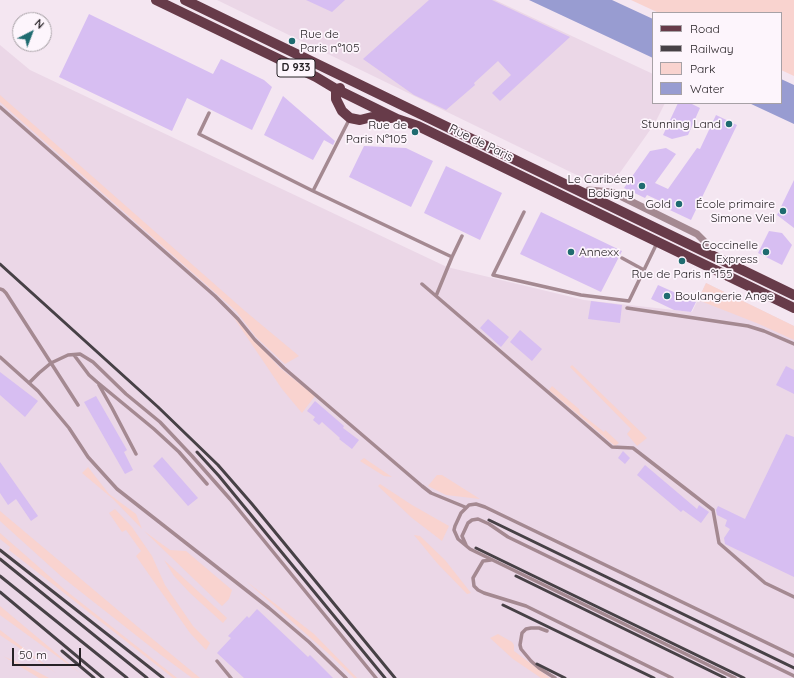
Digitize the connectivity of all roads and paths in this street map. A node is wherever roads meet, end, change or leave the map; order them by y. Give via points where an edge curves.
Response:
1 (156, 0) edge
2 (185, 0) edge
3 (336, 89) junction
4 (0, 107) edge
5 (414, 112) junction
6 (209, 113) dead end
7 (350, 118) junction
8 (397, 119) junction
9 (589, 190) dead end
10 (313, 191) junction
11 (524, 212) dead end
12 (462, 236) dead end
13 (658, 242) junction
14 (703, 251) junction
15 (452, 257) junction
16 (622, 258) dead end
17 (644, 270) junction
18 (422, 284) dead end
19 (0, 289) edge
20 (794, 295) edge
21 (436, 296) junction
22 (627, 308) dead end
23 (794, 308) edge
24 (794, 344) edge
25 (74, 355) junction
26 (0, 357) edge
27 (51, 363) junction
28 (97, 382) junction
29 (29, 383) junction
30 (78, 405) dead end
31 (136, 454) dead end
32 (207, 484) dead end
33 (465, 507) junction
34 (467, 547) junction
35 (492, 560) junction
36 (794, 597) edge
37 (547, 631) dead end
38 (794, 656) edge
39 (217, 661) dead end
40 (794, 676) edge
41 (231, 678) edge
42 (346, 678) edge
43 (376, 678) edge
44 (555, 678) edge
45 (672, 678) edge
46 (735, 678) edge

1 - 3 main road, Rue de Paris / D 933
2 - 5 main road, Rue de Paris / D 933
3 - 5 main road via 345,87 386,106
3 - 7 main road via 336,99 342,111
3 - 8 main road, Rue de Paris / D 933
4 - 33 lane via 215,296 284,368 431,493
5 - 14 main road, Rue de Paris / D 933
6 - 10 lane via 199,134
7 - 8 main road
7 - 10 lane
8 - 13 main road, Rue de Paris / D 933 via 418,126
9 - 14 street via 612,192 697,234 706,244
10 - 15 lane
11 - 17 lane via 493,274 581,296 629,301
12 - 15 lane
13 - 17 lane
13 - 23 main road, Rue de Paris / D 933
14 - 20 main road, Rue de Paris / D 933
15 - 21 lane
16 - 17 lane
18 - 21 lane
19 - 27 lane via 6,293
21 - 36 lane via 612,447 633,448 712,510 719,543 765,583
22 - 24 lane via 748,326
25 - 27 lane
25 - 28 lane
25 - 43 lane via 80,354 93,362 160,422 192,456
26 - 29 lane
27 - 29 lane
27 - 30 lane
28 - 31 lane
28 - 32 lane via 179,452
29 - 42 lane via 69,428 88,457 117,489 269,608 304,637
33 - 34 lane via 454,530 458,539
33 - 38 lane via 473,504 485,507
34 - 35 lane
34 - 40 lane via 463,534 470,521 478,519 508,537
35 - 45 lane via 483,562 473,578 474,586 478,590 526,606
35 - 46 lane
37 - 44 lane via 539,628 526,629 522,633 520,644 531,661
39 - 41 lane

